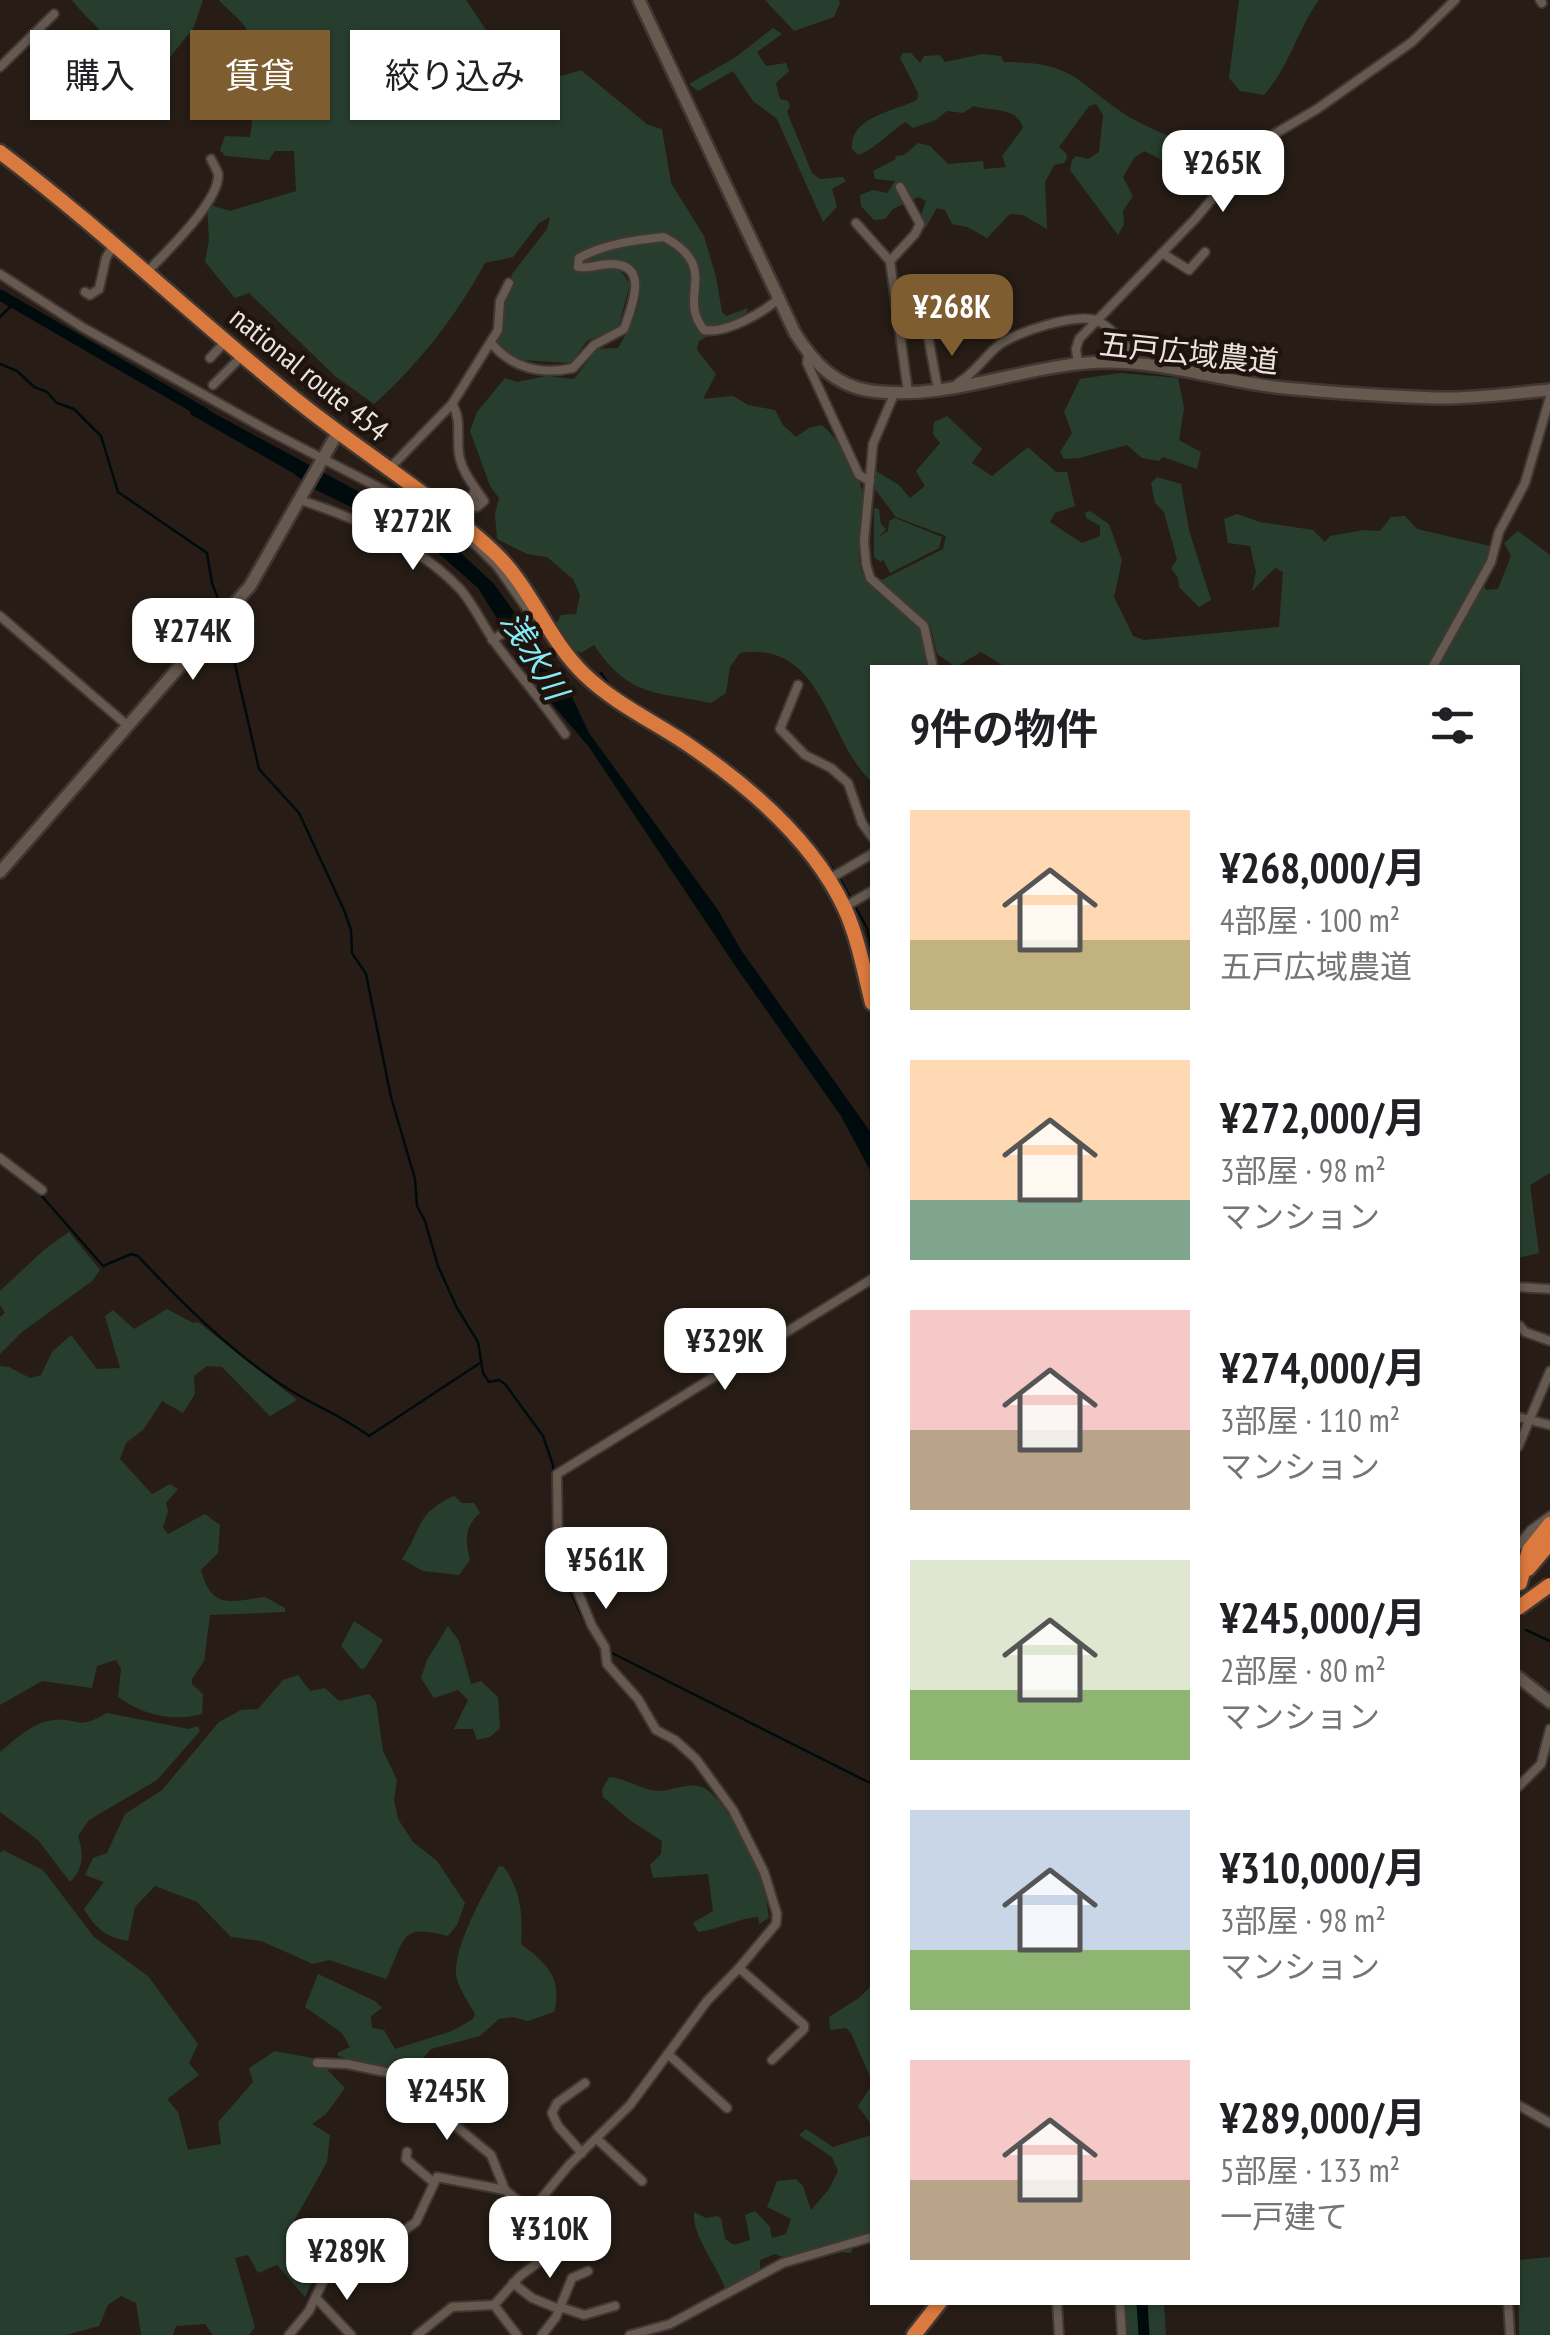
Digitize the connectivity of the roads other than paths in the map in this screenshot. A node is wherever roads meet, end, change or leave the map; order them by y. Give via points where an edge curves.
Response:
1 (639, 0) edge
2 (1455, 0) edge
3 (54, 14) dead end
4 (0, 67) edge
5 (0, 152) edge
6 (211, 159) dead end
7 (900, 187) dead end
8 (856, 222) dead end
9 (113, 246) junction
10 (1205, 252) dead end
11 (1162, 253) junction
12 (890, 261) junction
13 (0, 274) edge
14 (145, 274) junction
15 (509, 283) dead end
16 (85, 292) dead end
17 (780, 296) junction
18 (1096, 320) junction
19 (928, 336) dead end
20 (225, 342) junction
21 (491, 343) junction
22 (808, 354) junction
23 (1133, 354) dead end
24 (242, 356) junction
25 (210, 358) dead end
26 (1078, 365) junction
27 (958, 382) dead end
28 (213, 385) dead end
29 (938, 390) junction
30 (901, 392) junction
31 (1550, 394) edge
32 (452, 404) junction
33 (338, 432) junction
34 (322, 459) junction
35 (388, 470) junction
36 (870, 482) junction
37 (475, 489) dead end
38 (302, 497) junction
39 (0, 616) edge
40 (532, 616) junction
41 (495, 637) junction
42 (932, 665) edge
43 (1434, 665) edge
44 (798, 685) dead end
45 (128, 726) junction
46 (565, 734) dead end
47 (870, 834) edge
48 (870, 855) edge
49 (0, 872) edge
50 (830, 880) junction
51 (870, 892) edge
52 (844, 907) junction
53 (870, 995) edge
54 (0, 1158) edge
55 (42, 1190) dead end
56 (870, 1280) edge
57 (1520, 1287) edge
58 (1550, 1288) edge
59 (1520, 1326) edge
60 (1550, 1341) edge
61 (1550, 1371) edge
62 (1520, 1418) edge
63 (1529, 1420) junction
64 (1550, 1425) edge
65 (1520, 1443) edge
66 (1550, 1516) edge
67 (1550, 1524) edge
68 (1550, 1543) edge
69 (1520, 1544) edge
70 (1520, 1579) edge
71 (1520, 1580) edge
72 (1520, 1582) edge
73 (1550, 1590) edge
74 (1520, 1610) edge
75 (1520, 1679) edge
76 (1550, 1702) edge
77 (1550, 1728) edge
78 (1520, 1784) edge
79 (739, 1968) junction
80 (668, 2054) junction
81 (772, 2060) dead end
82 (318, 2063) dead end
83 (585, 2083) dead end
84 (1520, 2107) edge
85 (727, 2108) dead end
86 (1550, 2123) edge
87 (597, 2139) junction
88 (408, 2152) dead end
89 (582, 2153) junction
90 (642, 2180) dead end
91 (433, 2182) junction
92 (505, 2190) junction
93 (531, 2211) junction
94 (870, 2238) edge
95 (588, 2271) dead end
96 (514, 2282) junction
97 (316, 2298) junction
98 (494, 2305) junction
99 (941, 2305) edge
100 (1057, 2305) edge
101 (1120, 2305) edge
102 (1508, 2305) edge
103 (615, 2306) dead end
104 (559, 2308) junction
105 (289, 2335) edge
106 (351, 2335) edge
107 (416, 2335) edge
108 (517, 2335) edge
109 (542, 2335) edge
110 (630, 2335) edge
111 (917, 2335) edge
112 (1059, 2335) edge
113 (1122, 2335) edge
114 (1510, 2335) edge

1 - 17 street, 五戸広域農道
2 - 11 street via 1412,42 1259,143
3 - 4 street
5 - 9 highway, national route 454
6 - 14 street via 216,184 196,221
7 - 12 street via 920,224
8 - 12 street
9 - 14 highway, national route 454
9 - 16 street via 99,289
10 - 11 street via 1189,270
11 - 18 street
12 - 30 street
13 - 34 street via 82,327
14 - 20 highway, national route 454
15 - 21 street
17 - 21 street via 733,324 704,330 695,312 692,260 664,237 642,240 579,258 578,268 620,265 636,288 624,329 594,345 574,368 528,369 504,359
17 - 22 street, 五戸広域農道
18 - 23 street
18 - 26 street via 1079,339
18 - 27 street via 1012,336
19 - 29 street
20 - 24 highway, national route 454
20 - 25 street
21 - 32 street
22 - 30 street, 五戸広域農道 via 842,383
22 - 36 street via 846,449
24 - 28 street
24 - 33 highway, national route 454
26 - 29 street, 五戸広域農道
26 - 31 street, 五戸広域農道 via 1112,362 1284,388 1440,398
29 - 30 street, 五戸広域農道
30 - 36 street via 872,444
31 - 43 street via 1525,483
32 - 35 street
32 - 37 street via 459,456
33 - 34 street
33 - 35 highway, national route 454
34 - 38 street
34 - 40 street via 454,528 496,566
35 - 40 highway, national route 454 via 498,556
36 - 42 street via 864,540 870,578 924,626
38 - 41 street via 434,565
38 - 45 street via 250,586
39 - 45 street
40 - 41 street
40 - 50 highway, national route 454 via 583,673 742,786 795,835
41 - 46 street
44 - 47 street via 780,729 848,783
45 - 49 street
48 - 50 street
50 - 52 highway, national route 454
51 - 52 street
52 - 53 highway, national route 454
54 - 55 street
56 - 79 street via 557,1474 558,1544 605,1647 606,1664 656,1730 696,1759 734,1810 770,1888 776,1924
57 - 58 street
59 - 60 street
61 - 63 street
62 - 63 street
63 - 64 street
63 - 65 street
66 - 69 street
67 - 70 highway via 1529,1550
68 - 71 highway
72 - 73 highway
73 - 74 highway, bridge
75 - 76 street
77 - 78 street via 1540,1764
79 - 80 street
79 - 81 street via 804,2025
80 - 85 street
80 - 87 street
82 - 92 street via 424,2085 491,2154
83 - 89 street via 552,2113
84 - 86 street
87 - 89 street
87 - 90 street
88 - 91 street via 406,2159
89 - 93 street
91 - 92 street via 440,2175
91 - 97 street via 416,2222 359,2242 326,2275
92 - 93 street
93 - 96 street via 548,2246
94 - 110 street via 783,2263 670,2324
95 - 104 street via 572,2278
96 - 98 street
96 - 104 street
97 - 105 street
97 - 106 street
98 - 107 street via 452,2307
98 - 108 street
99 - 111 highway
100 - 112 street
101 - 113 street
102 - 114 street
103 - 104 street via 584,2316
104 - 109 street

